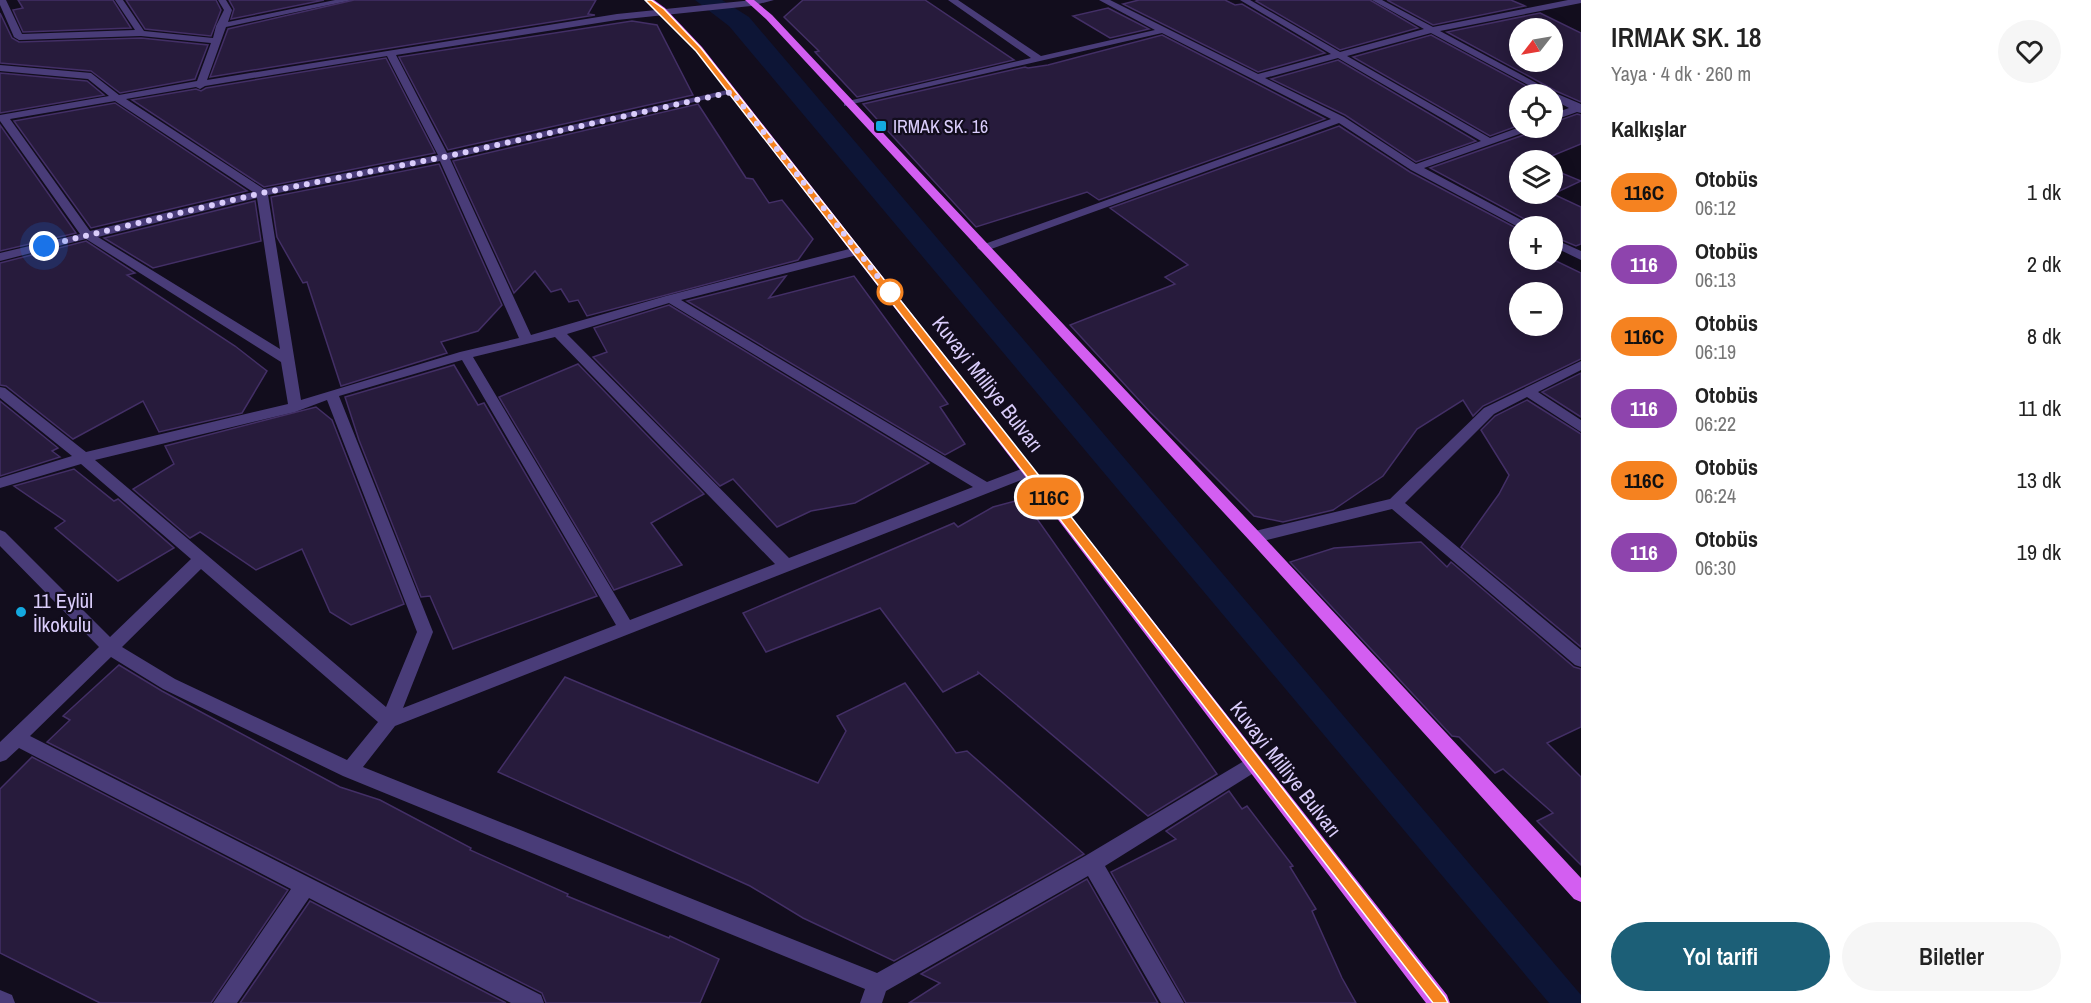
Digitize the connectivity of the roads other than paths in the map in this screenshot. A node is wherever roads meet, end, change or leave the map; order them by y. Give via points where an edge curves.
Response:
1 (2, 0) edge
2 (119, 0) edge
3 (222, 0) edge
4 (348, 0) edge
5 (649, 0) edge
6 (770, 0) edge
7 (952, 0) edge
8 (1103, 0) edge
9 (1244, 0) edge
10 (1376, 0) edge
11 (1581, 0) edge
12 (751, 1) edge
13 (662, 10) junction
14 (220, 26) junction
15 (1164, 30) junction
16 (1432, 30) junction
17 (141, 33) junction
18 (215, 41) junction
19 (390, 52) junction
20 (1338, 56) junction
21 (1040, 60) junction
22 (0, 68) edge
23 (1257, 77) junction
24 (1532, 84) edge
25 (200, 86) junction
26 (732, 92) junction
27 (116, 97) junction
28 (1563, 100) edge
29 (848, 104) junction
30 (1580, 108) edge
31 (1563, 114) edge
32 (2, 118) edge
33 (1340, 119) junction
34 (1509, 135) edge
35 (1490, 142) junction
36 (444, 157) junction
37 (1415, 168) junction
38 (262, 193) junction
39 (1509, 217) edge
40 (87, 235) junction
41 (1563, 247) edge
42 (983, 248) junction
43 (857, 251) junction
44 (1581, 256) edge
45 (0, 257) edge
46 (670, 299) junction
47 (558, 332) junction
48 (526, 340) junction
49 (465, 355) junction
50 (289, 361) junction
51 (1581, 365) edge
52 (0, 391) edge
53 (1529, 392) junction
54 (331, 394) junction
55 (295, 407) junction
56 (1581, 427) edge
57 (83, 458) junction
58 (1029, 471) junction
59 (0, 483) edge
60 (984, 487) junction
61 (1395, 502) junction
62 (0, 536) edge
63 (1255, 537) junction
64 (200, 560) junction
65 (786, 566) junction
66 (626, 628) junction
67 (110, 648) junction
68 (1581, 660) edge
69 (389, 721) junction
70 (17, 738) junction
71 (0, 754) edge
72 (1254, 763) junction
73 (350, 770) junction
74 (1092, 863) junction
75 (306, 885) junction
76 (1581, 892) edge
77 (878, 984) junction
78 (224, 1003) edge
79 (533, 1003) edge
80 (871, 1003) edge
81 (1173, 1003) edge
82 (1439, 1003) edge

1 - 17 street via 19,37
2 - 17 street
3 - 14 street via 228,10
4 - 14 street
5 - 13 main road, Kuvayi Milliye Bulvarı
6 - 12 street
7 - 21 street
8 - 15 street
9 - 20 street
10 - 16 street
11 - 16 street
12 - 13 street
12 - 29 main road
13 - 19 street
13 - 26 main road, Kuvayi Milliye Bulvarı
14 - 18 street
15 - 21 street
15 - 23 street
16 - 20 street
16 - 24 street
17 - 18 street
18 - 25 street
19 - 25 street
19 - 36 street
20 - 23 street
20 - 35 street
21 - 29 street
22 - 27 street via 91,76
23 - 33 street
25 - 27 street
26 - 36 street
26 - 43 main road, Kuvayi Milliye Bulvarı
27 - 32 street
27 - 38 street
28 - 30 street
29 - 42 main road
30 - 31 street
32 - 40 street
33 - 37 street
33 - 42 street
34 - 35 street
35 - 37 street
36 - 38 street
36 - 48 street
37 - 39 street
38 - 40 street
38 - 50 street
40 - 45 street
40 - 50 street
41 - 44 street
42 - 63 main road
43 - 46 street
43 - 58 main road, Kuvayi Milliye Bulvarı
46 - 47 street
46 - 60 street
47 - 48 street
47 - 65 street
48 - 49 street
49 - 54 street
49 - 66 street
50 - 55 street
51 - 53 street
52 - 57 street
53 - 56 street
53 - 61 street via 1489,411
54 - 55 street
54 - 69 street via 425,632
55 - 57 street
57 - 59 street
57 - 64 street
58 - 60 street
58 - 72 main road, Kuvayi Milliye Bulvarı
60 - 65 street
61 - 63 street
61 - 68 street
62 - 67 street
63 - 76 main road
64 - 67 street
64 - 69 street
65 - 66 street
66 - 69 street
67 - 70 street
67 - 73 street via 169,684
69 - 73 street
70 - 71 street
70 - 75 street
72 - 74 street
72 - 82 main road, Kuvayi Milliye Bulvarı
73 - 77 street
74 - 77 street
74 - 81 street
75 - 78 street
75 - 79 street
77 - 80 street

